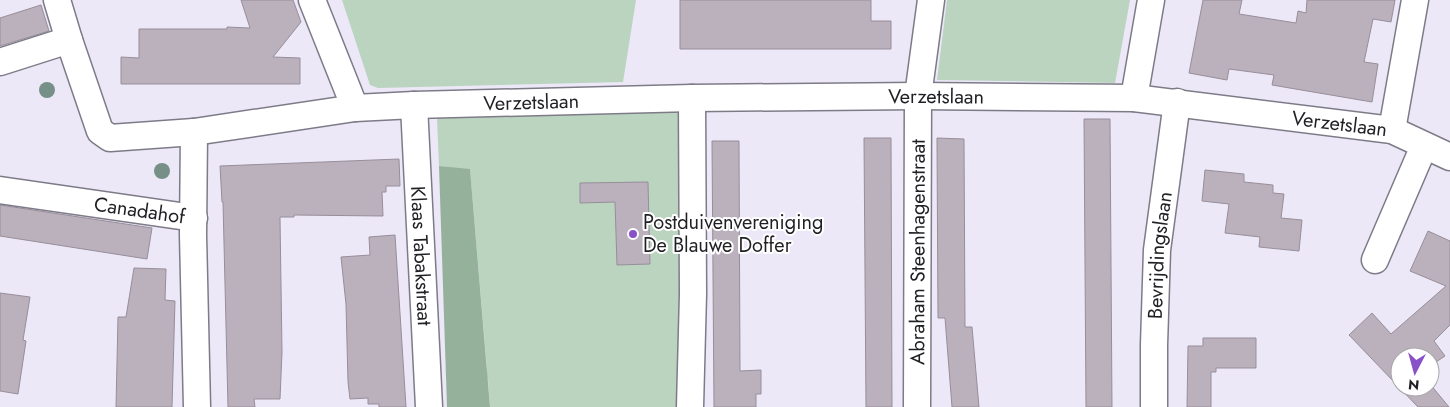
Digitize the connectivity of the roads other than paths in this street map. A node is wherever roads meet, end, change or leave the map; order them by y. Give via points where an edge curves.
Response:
1 (56, 0) edge
2 (312, 0) edge
3 (931, 0) edge
4 (1152, 0) edge
5 (1415, 0) edge
6 (69, 40) junction
7 (0, 62) edge
8 (918, 96) junction
9 (692, 98) junction
10 (1134, 98) junction
11 (1177, 102) junction
12 (414, 105) junction
13 (355, 108) junction
14 (1392, 130) junction
15 (194, 132) junction
16 (1424, 146) junction
17 (1450, 158) edge
18 (0, 190) edge
19 (194, 218) junction
20 (1375, 260) dead end
21 (197, 407) edge
22 (429, 407) edge
23 (690, 407) edge
24 (917, 407) edge
25 (1154, 407) edge

1 - 6 street
2 - 13 street
3 - 8 street, Abraham Steenhagenstraat
4 - 10 street
5 - 14 street
6 - 7 street
6 - 15 street via 100,131 110,138
8 - 9 street, Verzetslaan
8 - 10 street, Verzetslaan
8 - 24 street, Abraham Steenhagenstraat
9 - 12 street, Verzetslaan
9 - 23 street
10 - 11 street, Verzetslaan
11 - 14 street, Verzetslaan
11 - 25 street, Bevrijdingslaan via 1157,250
12 - 13 street
12 - 22 street, Klaas Tabakstraat
13 - 15 street
14 - 16 street, Verzetslaan
15 - 19 street, Canadahof
16 - 17 street, Verzetslaan
16 - 20 street
18 - 19 street, Canadahof
19 - 21 street

